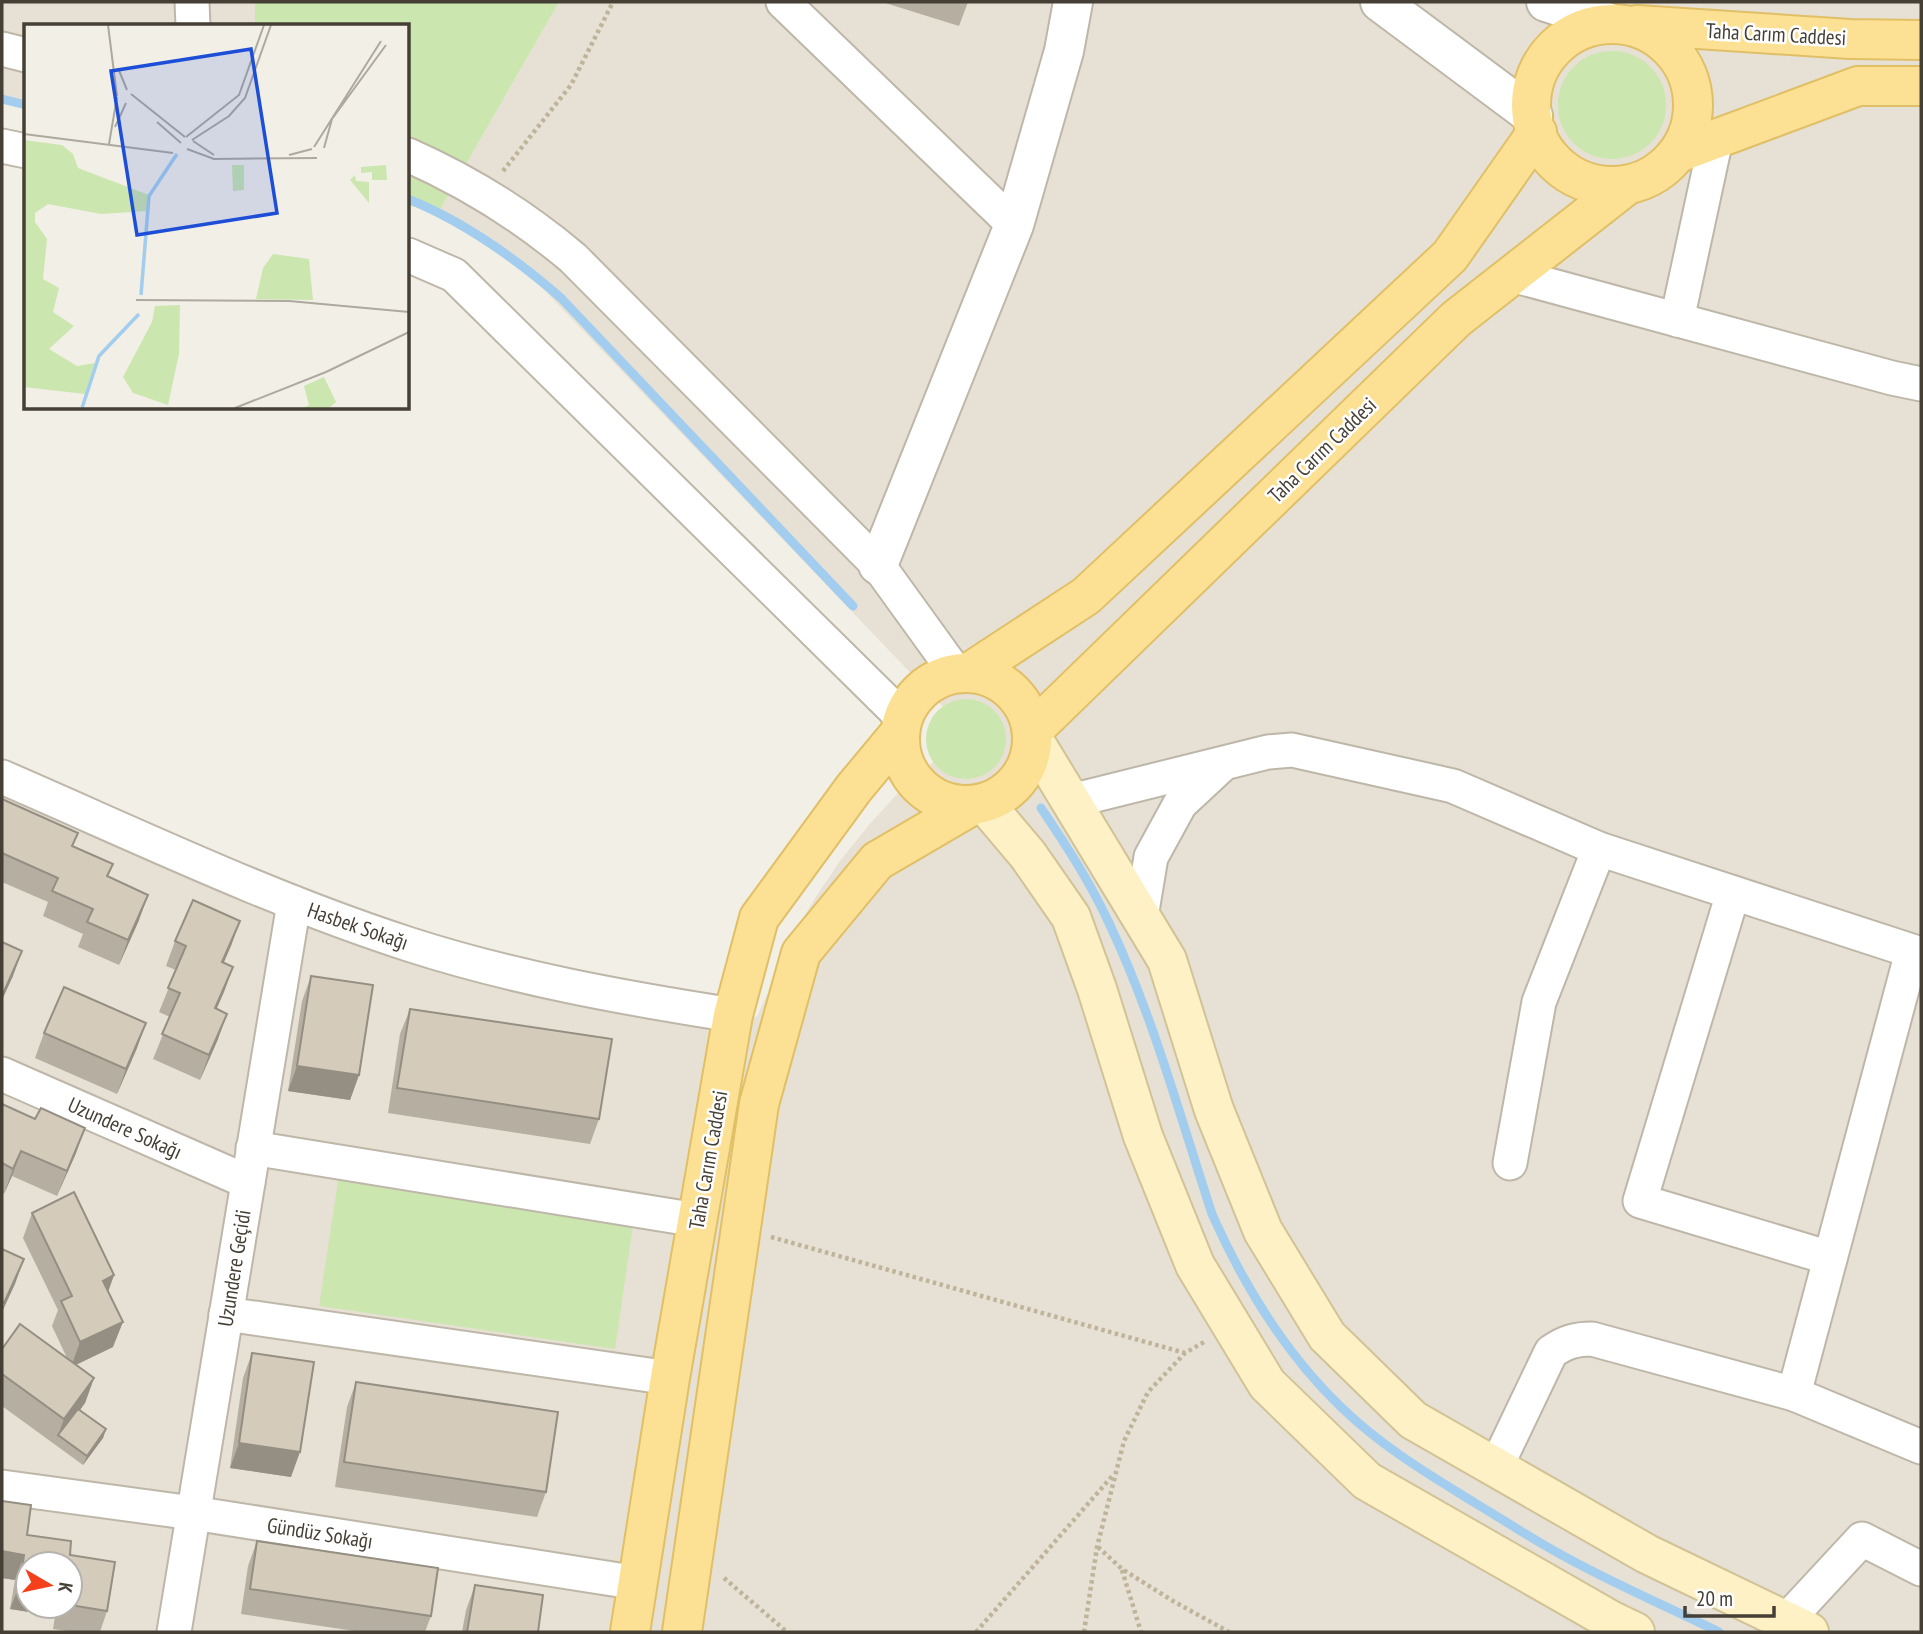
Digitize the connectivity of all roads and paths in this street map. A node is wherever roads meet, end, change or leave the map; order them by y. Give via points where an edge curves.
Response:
1 (192, 2) edge
2 (613, 2) edge
3 (783, 2) edge
4 (1073, 2) edge
5 (1380, 2) edge
6 (1546, 2) edge
7 (193, 24) edge
8 (1620, 24) junction
9 (1921, 40) edge
10 (2, 49) edge
11 (24, 54) edge
12 (1921, 86) edge
13 (1535, 124) junction
14 (1716, 139) junction
15 (2, 146) edge
16 (24, 151) edge
17 (1678, 153) junction
18 (410, 156) edge
19 (1627, 185) junction
20 (485, 194) junction
21 (1014, 225) junction
22 (410, 256) edge
23 (1512, 275) junction
24 (1677, 320) junction
25 (1921, 384) edge
26 (878, 565) junction
27 (963, 672) junction
28 (901, 726) junction
29 (1032, 735) junction
30 (1223, 763) junction
31 (2, 777) edge
32 (1071, 801) junction
33 (978, 805) junction
34 (1599, 849) junction
35 (1733, 893) junction
36 (294, 903) junction
37 (1141, 917) junction
38 (1917, 953) edge
39 (733, 1015) junction
40 (2, 1074) edge
41 (253, 1148) junction
42 (1510, 1163) dead end
43 (248, 1182) junction
44 (697, 1220) junction
45 (741, 1228) junction
46 (1830, 1258) junction
47 (226, 1314) junction
48 (670, 1378) junction
49 (1794, 1394) junction
50 (1921, 1447) edge
51 (1496, 1467) junction
52 (1115, 1473) junction
53 (2, 1487) edge
54 (193, 1513) junction
55 (1097, 1547) junction
56 (694, 1552) junction
57 (1122, 1569) junction
58 (1921, 1569) edge
59 (638, 1583) junction
60 (1798, 1627) edge
61 (174, 1632) edge
62 (630, 1632) edge
63 (682, 1632) edge
64 (787, 1632) edge
65 (976, 1632) edge
66 (1084, 1632) edge
67 (1141, 1632) edge
68 (1229, 1632) edge
69 (1635, 1632) edge

1 - 7 street
2 - 20 path via 571,85
3 - 21 street
4 - 21 street via 1064,51
5 - 13 street
6 - 8 street
8 - 9 main road, Taha Carım Caddesi
8 - 13 main road via 1589,27 1554,48 1534,83
8 - 17 main road via 1652,33 1684,65 1692,87 1693,110
10 - 11 street
12 - 14 main road via 1858,86
13 - 19 main road via 1543,146 1558,165 1579,179 1602,186
13 - 27 main road via 1450,256 1086,596
14 - 17 main road
14 - 24 street
15 - 16 street
17 - 19 main road via 1647,179
18 - 20 street
19 - 23 main road, Taha Carım Caddesi
20 - 26 street via 573,258
21 - 26 street
22 - 28 street via 454,275
23 - 24 street
23 - 29 main road, Taha Carım Caddesi via 1457,319
24 - 25 street
26 - 27 street
27 - 28 main road via 922,688 909,703
27 - 29 main road via 992,677 1012,690 1026,709
28 - 33 main road via 901,757 911,778 948,804
28 - 39 main road, Taha Carım Caddesi via 759,918
29 - 32 main road
29 - 33 main road via 1029,760 1019,779 1009,790
30 - 32 street
30 - 34 street via 1292,750 1454,786
30 - 37 street via 1180,804 1151,857
31 - 36 street, Hasbek Sokağı
32 - 37 main road
33 - 45 main road, Taha Carım Caddesi via 877,861 801,953 760,1104
33 - 69 main road via 1028,855 1071,918 1143,1136 1195,1265 1267,1384 1367,1481
34 - 35 street
34 - 42 street via 1539,1002
35 - 38 street
35 - 46 street via 1640,1200
36 - 39 street, Hasbek Sokağı via 482,965
36 - 41 street, Uzundere Geçidi
37 - 51 main road via 1167,960 1214,1110 1263,1231 1327,1336 1413,1420
38 - 46 street
39 - 44 main road, Taha Carım Caddesi
40 - 43 street, Uzundere Sokağı
41 - 43 street, Uzundere Geçidi
41 - 44 street
43 - 47 street, Uzundere Geçidi
44 - 48 main road, Taha Carım Caddesi
45 - 52 path via 1185,1353 1148,1392 1124,1441
45 - 56 main road, Taha Carım Caddesi
46 - 49 street
47 - 48 street
47 - 54 street, Uzundere Geçidi
48 - 59 main road, Taha Carım Caddesi
49 - 50 street
49 - 51 street via 1578,1339 1551,1352
51 - 60 main road via 1647,1554
52 - 55 path
52 - 65 path
53 - 54 street, Gündüz Sokağı
54 - 59 street, Gündüz Sokağı
54 - 61 street, Uzundere Geçidi
55 - 57 path
55 - 66 path
56 - 63 main road, Taha Carım Caddesi
56 - 64 path
57 - 67 path
57 - 68 path
58 - 60 street via 1862,1539
59 - 62 main road, Taha Carım Caddesi

